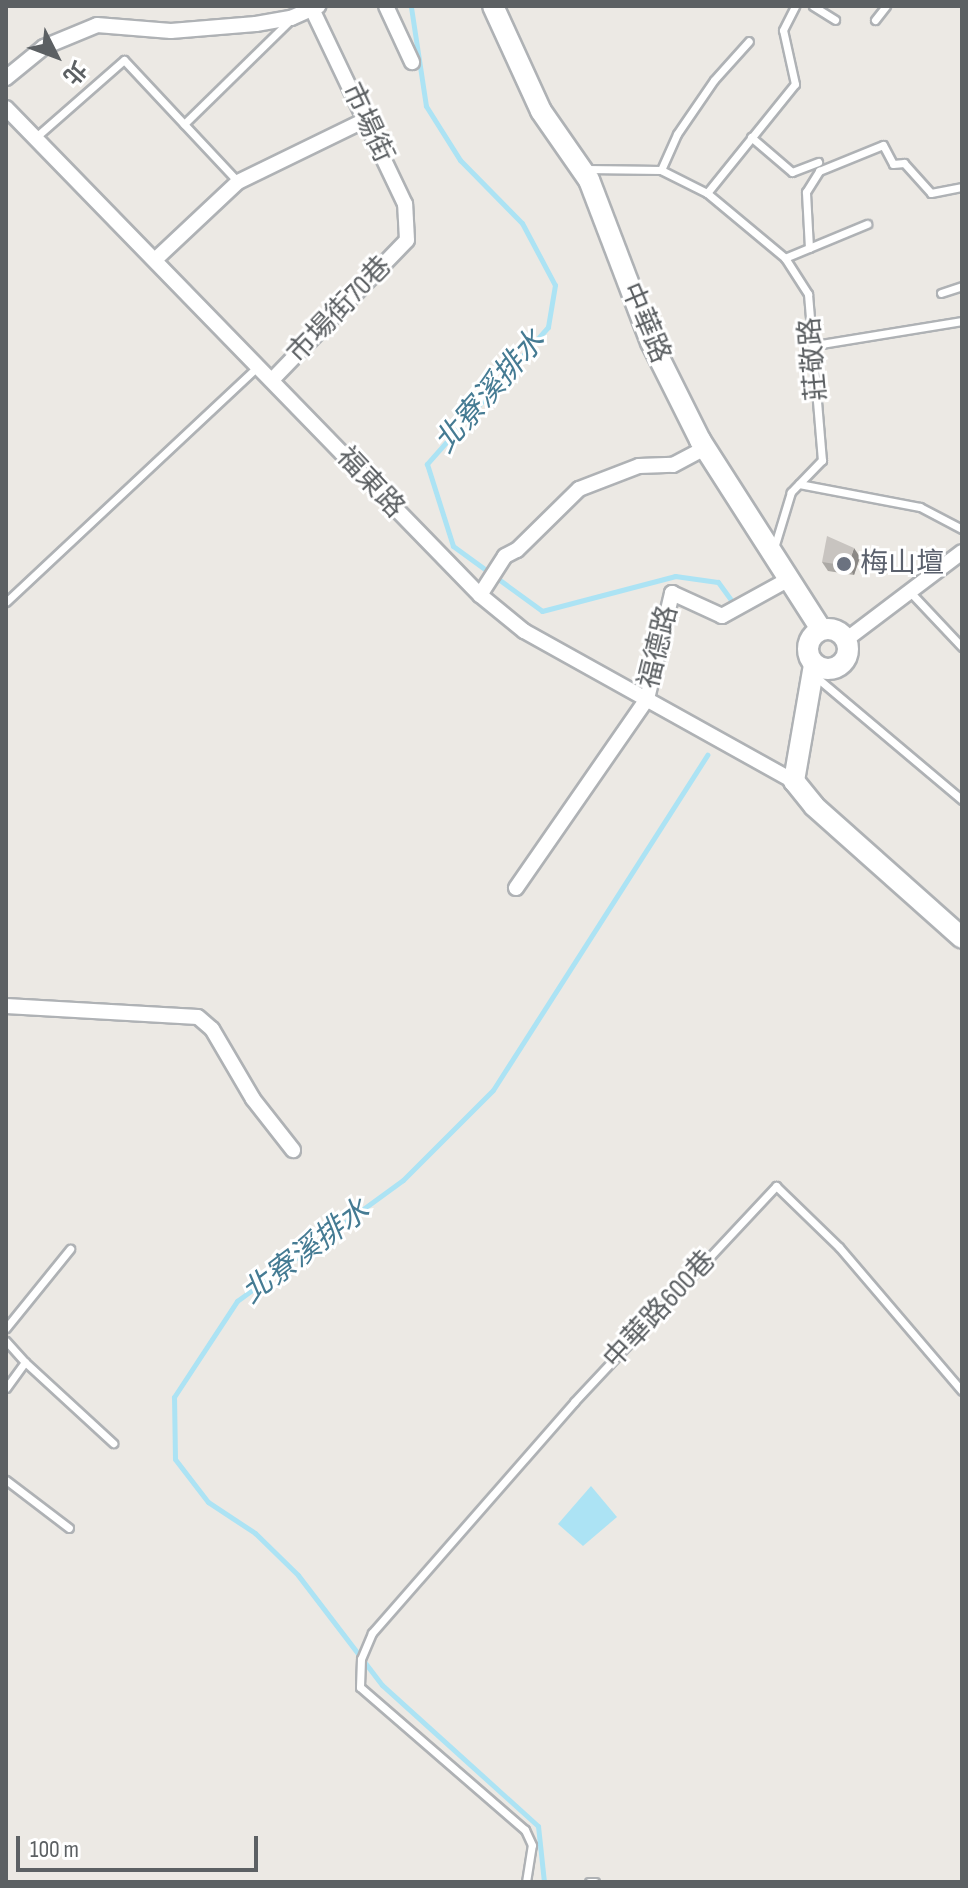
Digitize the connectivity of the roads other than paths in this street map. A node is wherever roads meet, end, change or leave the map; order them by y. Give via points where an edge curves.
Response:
1 (386, 6) edge
2 (795, 6) edge
3 (813, 6) edge
4 (886, 6) edge
5 (315, 7) edge
6 (494, 7) edge
7 (291, 18) junction
8 (835, 20) dead end
9 (875, 20) dead end
10 (749, 41) dead end
11 (412, 62) dead end
12 (6, 78) edge
13 (6, 108) edge
14 (365, 120) junction
15 (184, 124) junction
16 (36, 137) junction
17 (751, 137) junction
18 (818, 162) dead end
19 (580, 169) junction
20 (661, 170) junction
21 (238, 182) junction
22 (962, 187) edge
23 (707, 193) junction
24 (867, 224) dead end
25 (407, 240) joint
26 (809, 248) junction
27 (157, 258) junction
28 (785, 258) junction
29 (962, 286) edge
30 (941, 293) dead end
31 (962, 321) edge
32 (815, 345) junction
33 (259, 366) junction
34 (272, 380) junction
35 (705, 448) junction
36 (799, 484) junction
37 (962, 529) edge
38 (772, 552) junction
39 (962, 552) edge
40 (789, 579) junction
41 (912, 594) junction
42 (480, 595) junction
43 (6, 602) edge
44 (821, 629) junction
45 (847, 639) junction
46 (962, 647) edge
47 (813, 669) junction
48 (647, 699) junction
49 (794, 781) junction
50 (962, 800) edge
51 (516, 888) dead end
52 (962, 938) edge
53 (6, 1006) edge
54 (293, 1150) dead end
55 (70, 1249) dead end
56 (6, 1328) edge
57 (6, 1341) edge
58 (25, 1362) junction
59 (6, 1388) edge
60 (962, 1391) edge
61 (113, 1443) dead end
62 (6, 1480) edge
63 (69, 1528) dead end
64 (526, 1882) edge

1 - 11 street
2 - 17 lane via 783,30 795,84
3 - 8 lane
4 - 9 lane
5 - 7 street, 市場街
5 - 14 street, 市場街
6 - 19 street, 中華路 via 541,111
7 - 12 street, 市場街 via 171,31 97,25 44,47
7 - 15 lane, 市場街
10 - 20 lane via 699,102
13 - 16 street, 福東路
14 - 21 street
14 - 25 street, 市場街 via 405,204
15 - 16 lane via 124,60
15 - 21 lane
16 - 27 street, 福東路
17 - 18 lane via 792,172
17 - 23 lane
19 - 20 lane
19 - 35 street, 中華路 via 651,342
20 - 23 lane, 莊敬路
21 - 27 street
22 - 26 lane via 931,193 904,163 893,164 883,145 819,171 806,192
23 - 28 lane, 莊敬路
24 - 26 lane
25 - 34 street, 市場街70巷
26 - 28 lane
27 - 33 street, 福東路
28 - 32 lane, 莊敬路 via 808,294
29 - 30 lane
31 - 32 lane
32 - 36 lane, 莊敬路 via 822,460
33 - 34 street, 福東路
33 - 43 lane
34 - 42 street, 福東路
35 - 38 street, 中華路
35 - 42 street via 673,465 639,466 579,489 497,568
36 - 37 lane via 920,507
36 - 38 lane, 莊敬路 via 791,492
38 - 40 street, 中華路
39 - 41 street
40 - 44 street, 中華路
40 - 48 street, 福德路 via 722,616 672,593
41 - 45 street
41 - 46 lane
42 - 48 street, 福東路 via 524,631
44 - 45 street via 836,630
44 - 47 street via 807,648
45 - 47 street via 848,655 838,667
47 - 49 street
47 - 50 lane
48 - 49 street, 福東路
48 - 51 street, 福德路
49 - 52 street via 814,806
53 - 54 street via 198,1017 212,1029 253,1099
55 - 56 lane
57 - 58 lane
58 - 59 lane
58 - 61 lane
60 - 64 lane, 中華路600巷 via 839,1247 776,1186 555,1424 372,1633 361,1659 360,1687 525,1830 532,1845
62 - 63 lane

